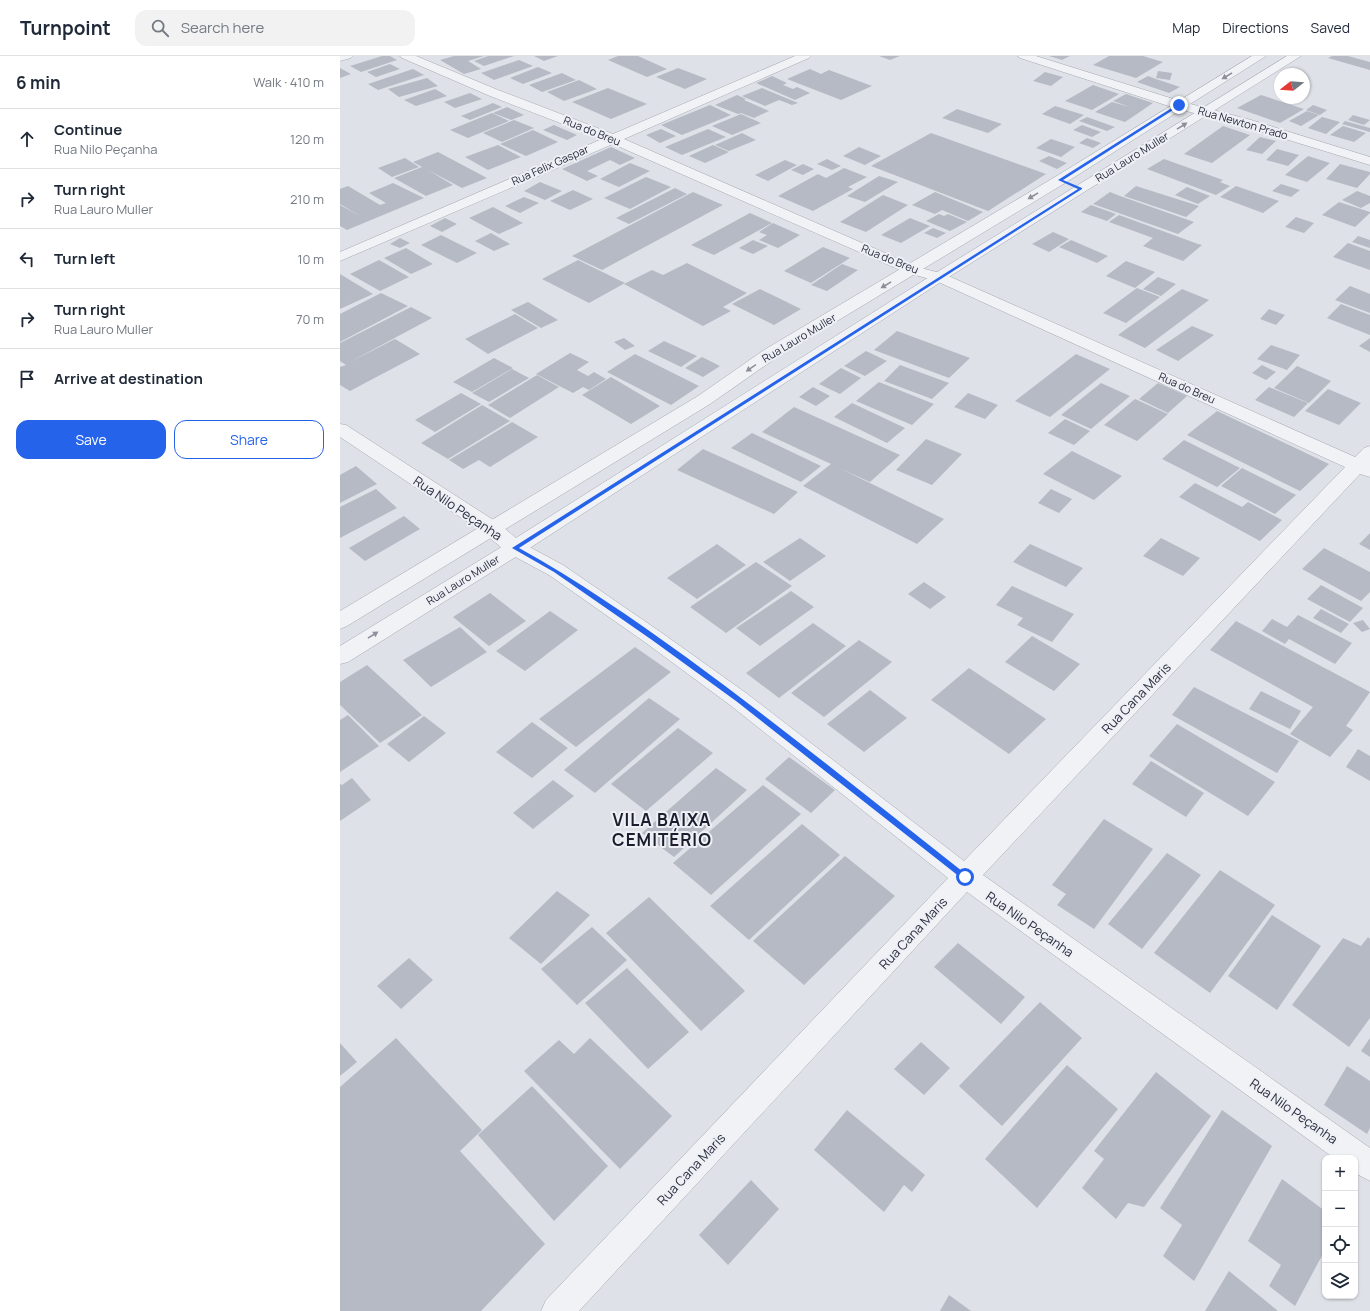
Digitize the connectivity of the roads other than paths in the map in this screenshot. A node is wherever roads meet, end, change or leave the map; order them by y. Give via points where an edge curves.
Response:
1 (347, 56) edge
2 (406, 56) edge
3 (805, 56) edge
4 (1024, 56) edge
5 (1260, 56) edge
6 (1295, 56) edge
7 (340, 58) edge
8 (1179, 105) junction
9 (1207, 111) junction
10 (611, 138) junction
11 (1370, 161) edge
12 (1060, 180) junction
13 (1081, 188) junction
14 (340, 257) edge
15 (912, 270) junction
16 (939, 277) junction
17 (340, 429) edge
18 (1366, 463) edge
19 (491, 528) junction
20 (515, 548) junction
21 (340, 621) edge
22 (340, 656) edge
23 (965, 877) junction
24 (1370, 1166) edge
25 (557, 1311) edge

1 - 7 street
2 - 10 street, Rua do Breu
3 - 10 street, Rua Felix Gaspar
4 - 8 street, Rua Newton Prado
5 -> 8 street, Rua Lauro Muller
6 - 9 street, Rua Lauro Muller
8 - 9 street, Rua Newton Prado
8 - 12 street, Rua Lauro Muller
9 - 11 street, Rua Newton Prado
13 -> 9 street, Rua Lauro Muller
10 - 14 street, Rua Felix Gaspar
10 - 15 street, Rua do Breu
12 - 13 street
12 -> 15 street, Rua Lauro Muller
13 - 16 street, Rua Lauro Muller
15 - 16 street, Rua do Breu
15 -> 19 street, Rua Lauro Muller via 770,354 704,400
16 - 18 street, Rua do Breu
16 - 20 street, Rua Lauro Muller
17 - 19 street, Rua Nilo Peçanha
18 - 23 street, Rua Cana Maris
19 - 20 street, Rua Nilo Peçanha
19 - 21 street, Rua Lauro Muller
22 -> 20 street, Rua Lauro Muller
20 - 23 street, Rua Nilo Peçanha via 556,570 738,699
23 - 24 street, Rua Nilo Peçanha
23 - 25 street, Rua Cana Maris

